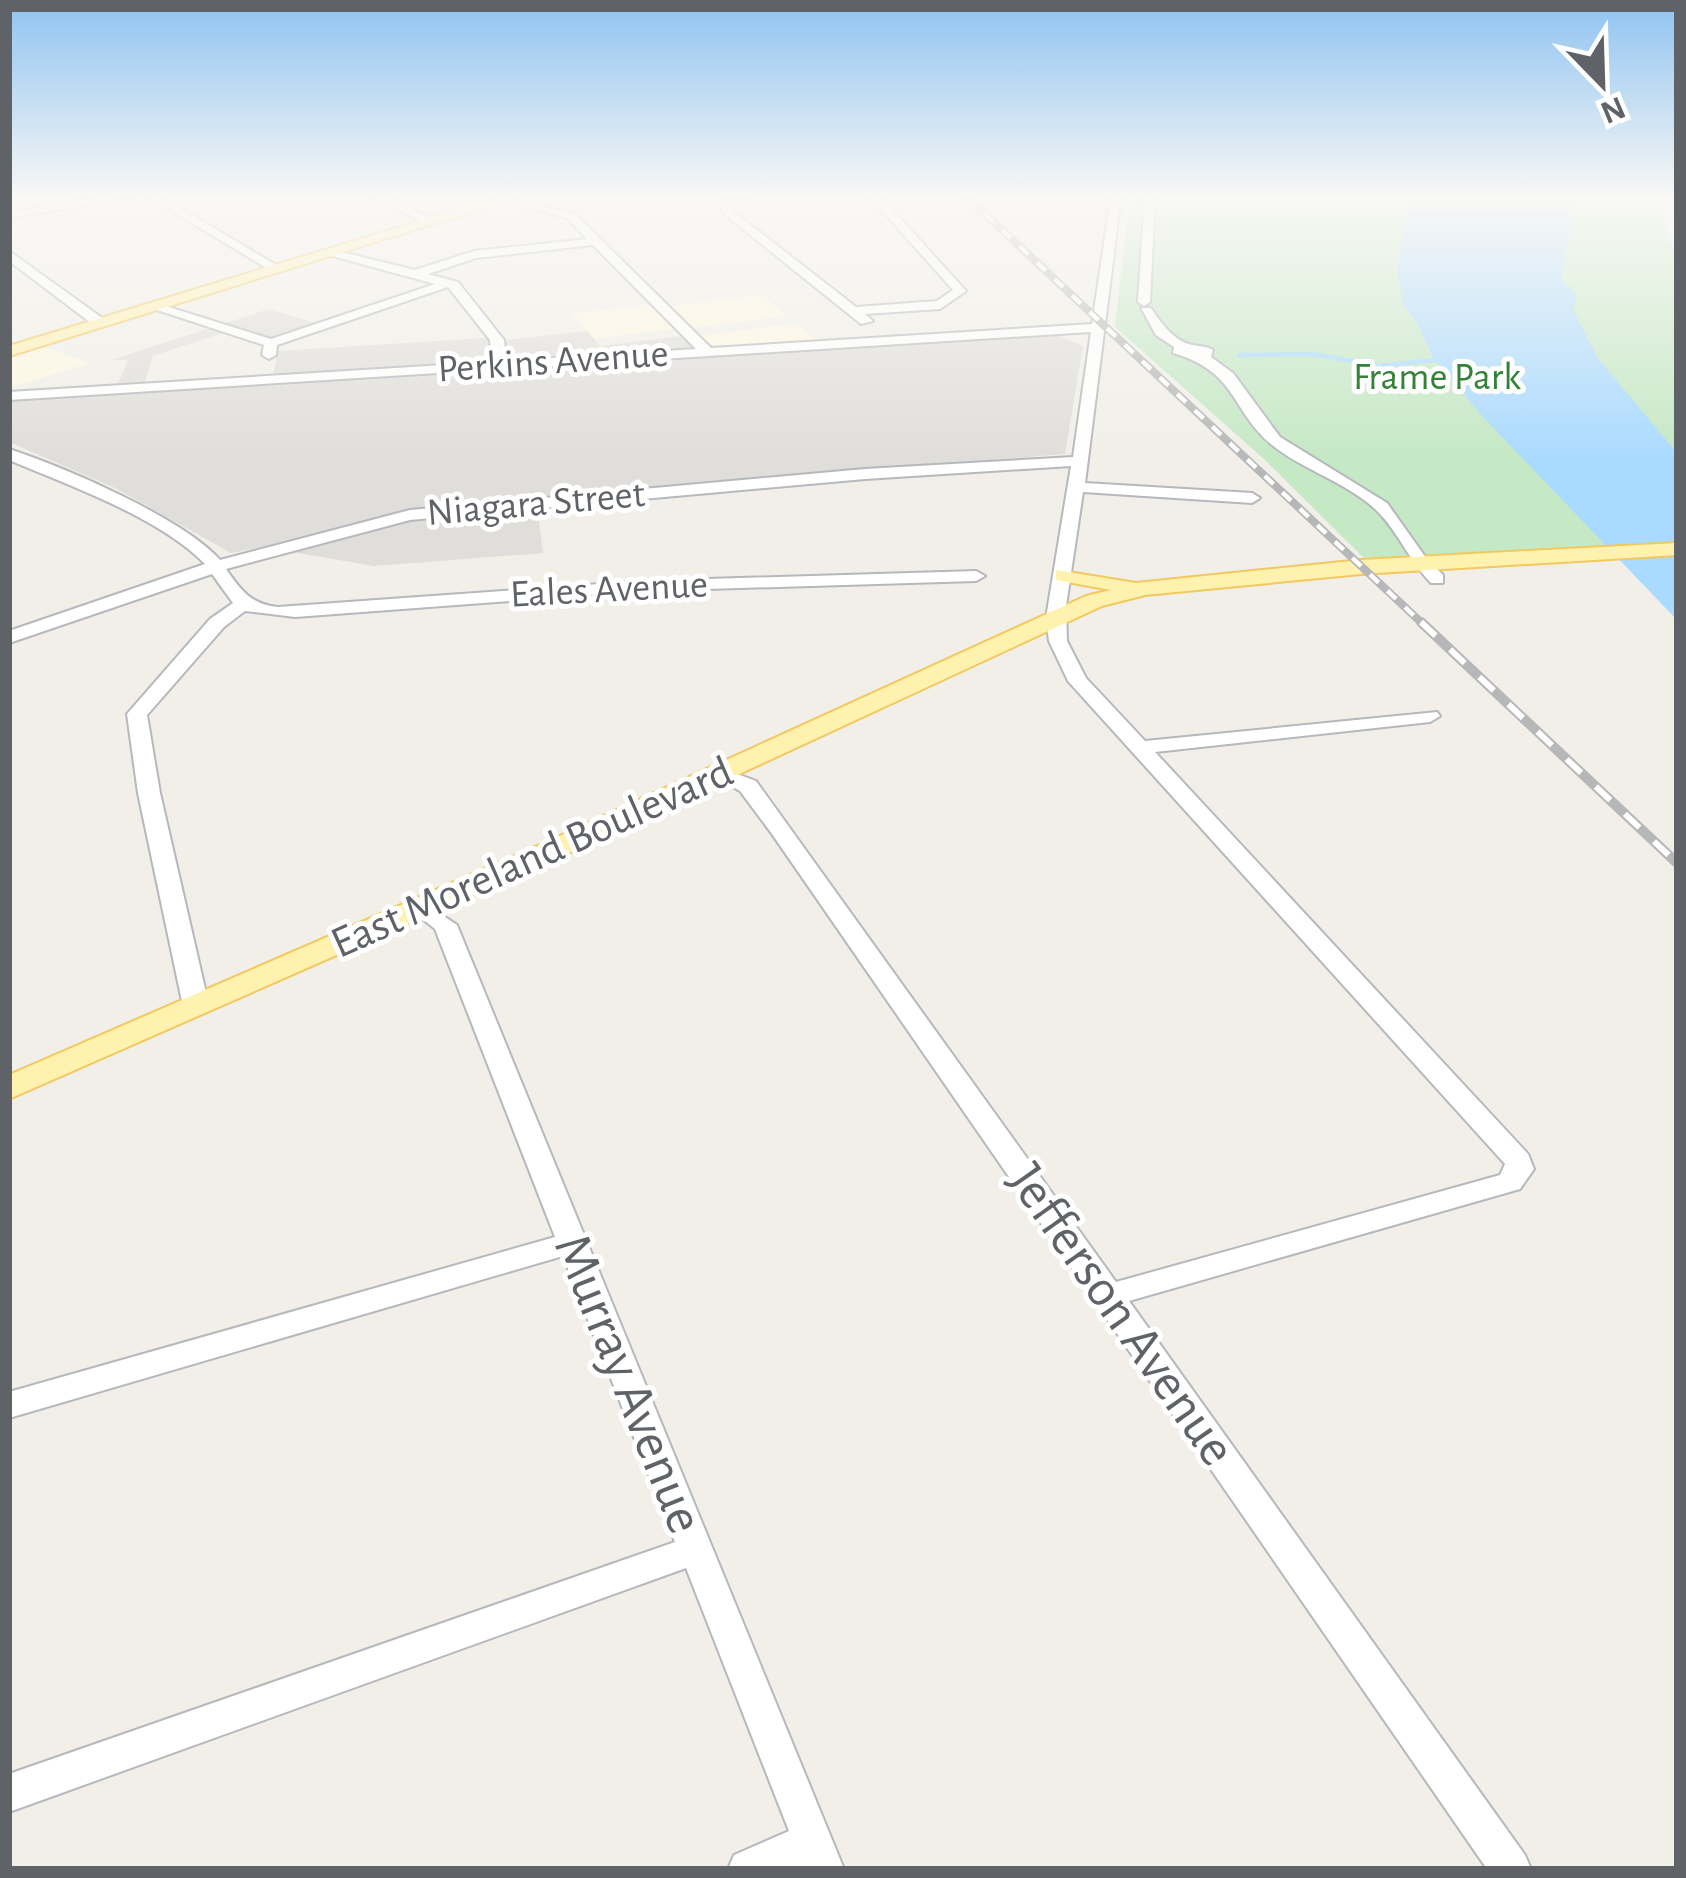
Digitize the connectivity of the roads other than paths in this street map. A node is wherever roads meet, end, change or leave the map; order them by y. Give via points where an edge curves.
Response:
1 (49, 285) edge
2 (226, 285) edge
3 (444, 285) edge
4 (450, 285) edge
5 (640, 285) edge
6 (821, 285) edge
7 (954, 285) edge
8 (1103, 285) edge
9 (1143, 285) edge
10 (154, 307) junction
11 (855, 311) junction
12 (100, 322) junction
13 (1097, 328) junction
14 (1022, 333) junction
15 (882, 341) junction
16 (271, 343) junction
17 (1095, 348) junction
18 (9, 351) edge
19 (707, 352) junction
20 (499, 365) junction
21 (263, 380) junction
22 (9, 396) edge
23 (10, 455) edge
24 (1080, 461) junction
25 (1076, 487) junction
26 (1252, 498) dead end
27 (1677, 549) edge
28 (1612, 562) junction
29 (1677, 564) edge
30 (218, 565) junction
31 (1428, 571) junction
32 (1064, 575) junction
33 (976, 576) dead end
34 (1269, 585) junction
35 (1145, 589) junction
36 (244, 604) junction
37 (1051, 619) junction
38 (9, 637) edge
39 (1430, 716) dead end
40 (1139, 748) junction
41 (722, 774) junction
42 (421, 908) junction
43 (196, 1006) junction
44 (9, 1088) edge
45 (571, 1243) junction
46 (1108, 1296) junction
47 (9, 1405) edge
48 (695, 1550) junction
49 (9, 1793) edge
50 (818, 1855) edge
51 (748, 1869) edge
52 (1510, 1869) edge

1 - 12 street
2 - 10 main road
3 - 16 street
4 - 20 street via 497,340
5 - 19 street
6 - 11 street
7 - 11 street via 960,291 940,305
8 - 13 street
9 - 31 street via 1161,332 1207,350 1202,357 1228,376 1275,440 1381,506
10 - 12 main road
10 - 16 street
11 - 15 street
12 - 18 main road
13 - 14 street, Perkins Avenue
13 - 17 street
14 - 15 street, Perkins Avenue
14 - 17 street via 1075,335
15 - 19 street, Perkins Avenue
16 - 21 street
17 - 24 street
19 - 20 street, Perkins Avenue
20 - 21 street, Perkins Avenue
21 - 22 street, Perkins Avenue
23 - 30 street via 135,511
24 - 25 street
24 - 30 street, Niagara Street via 444,510
25 - 26 street
25 - 32 street
27 - 28 main road, East Moreland Boulevard
28 - 29 main road, East Moreland Boulevard
28 - 31 main road, East Moreland Boulevard
28 - 31 main road, East Moreland Boulevard via 1541,574
30 - 36 street
30 - 38 street, Niagara Street
31 - 34 main road, East Moreland Boulevard
32 - 35 main road
32 - 37 street
33 - 36 street, Eales Avenue via 619,587 311,611
34 - 35 main road, East Moreland Boulevard
34 - 37 main road, East Moreland Boulevard
35 - 37 main road, East Moreland Boulevard
36 - 43 street via 217,623 137,714
37 - 40 street via 1078,681
37 - 41 main road, East Moreland Boulevard
39 - 40 street
40 - 46 street via 1520,1169 1510,1182
41 - 42 main road, East Moreland Boulevard
41 - 46 street, Jefferson Avenue via 748,786 780,829
42 - 43 main road, East Moreland Boulevard
42 - 45 street, Murray Avenue via 445,926
43 - 44 main road, East Moreland Boulevard
45 - 47 street
45 - 48 street, Murray Avenue
46 - 52 street, Jefferson Avenue
48 - 49 street
48 - 50 street, Murray Avenue
50 - 51 street

